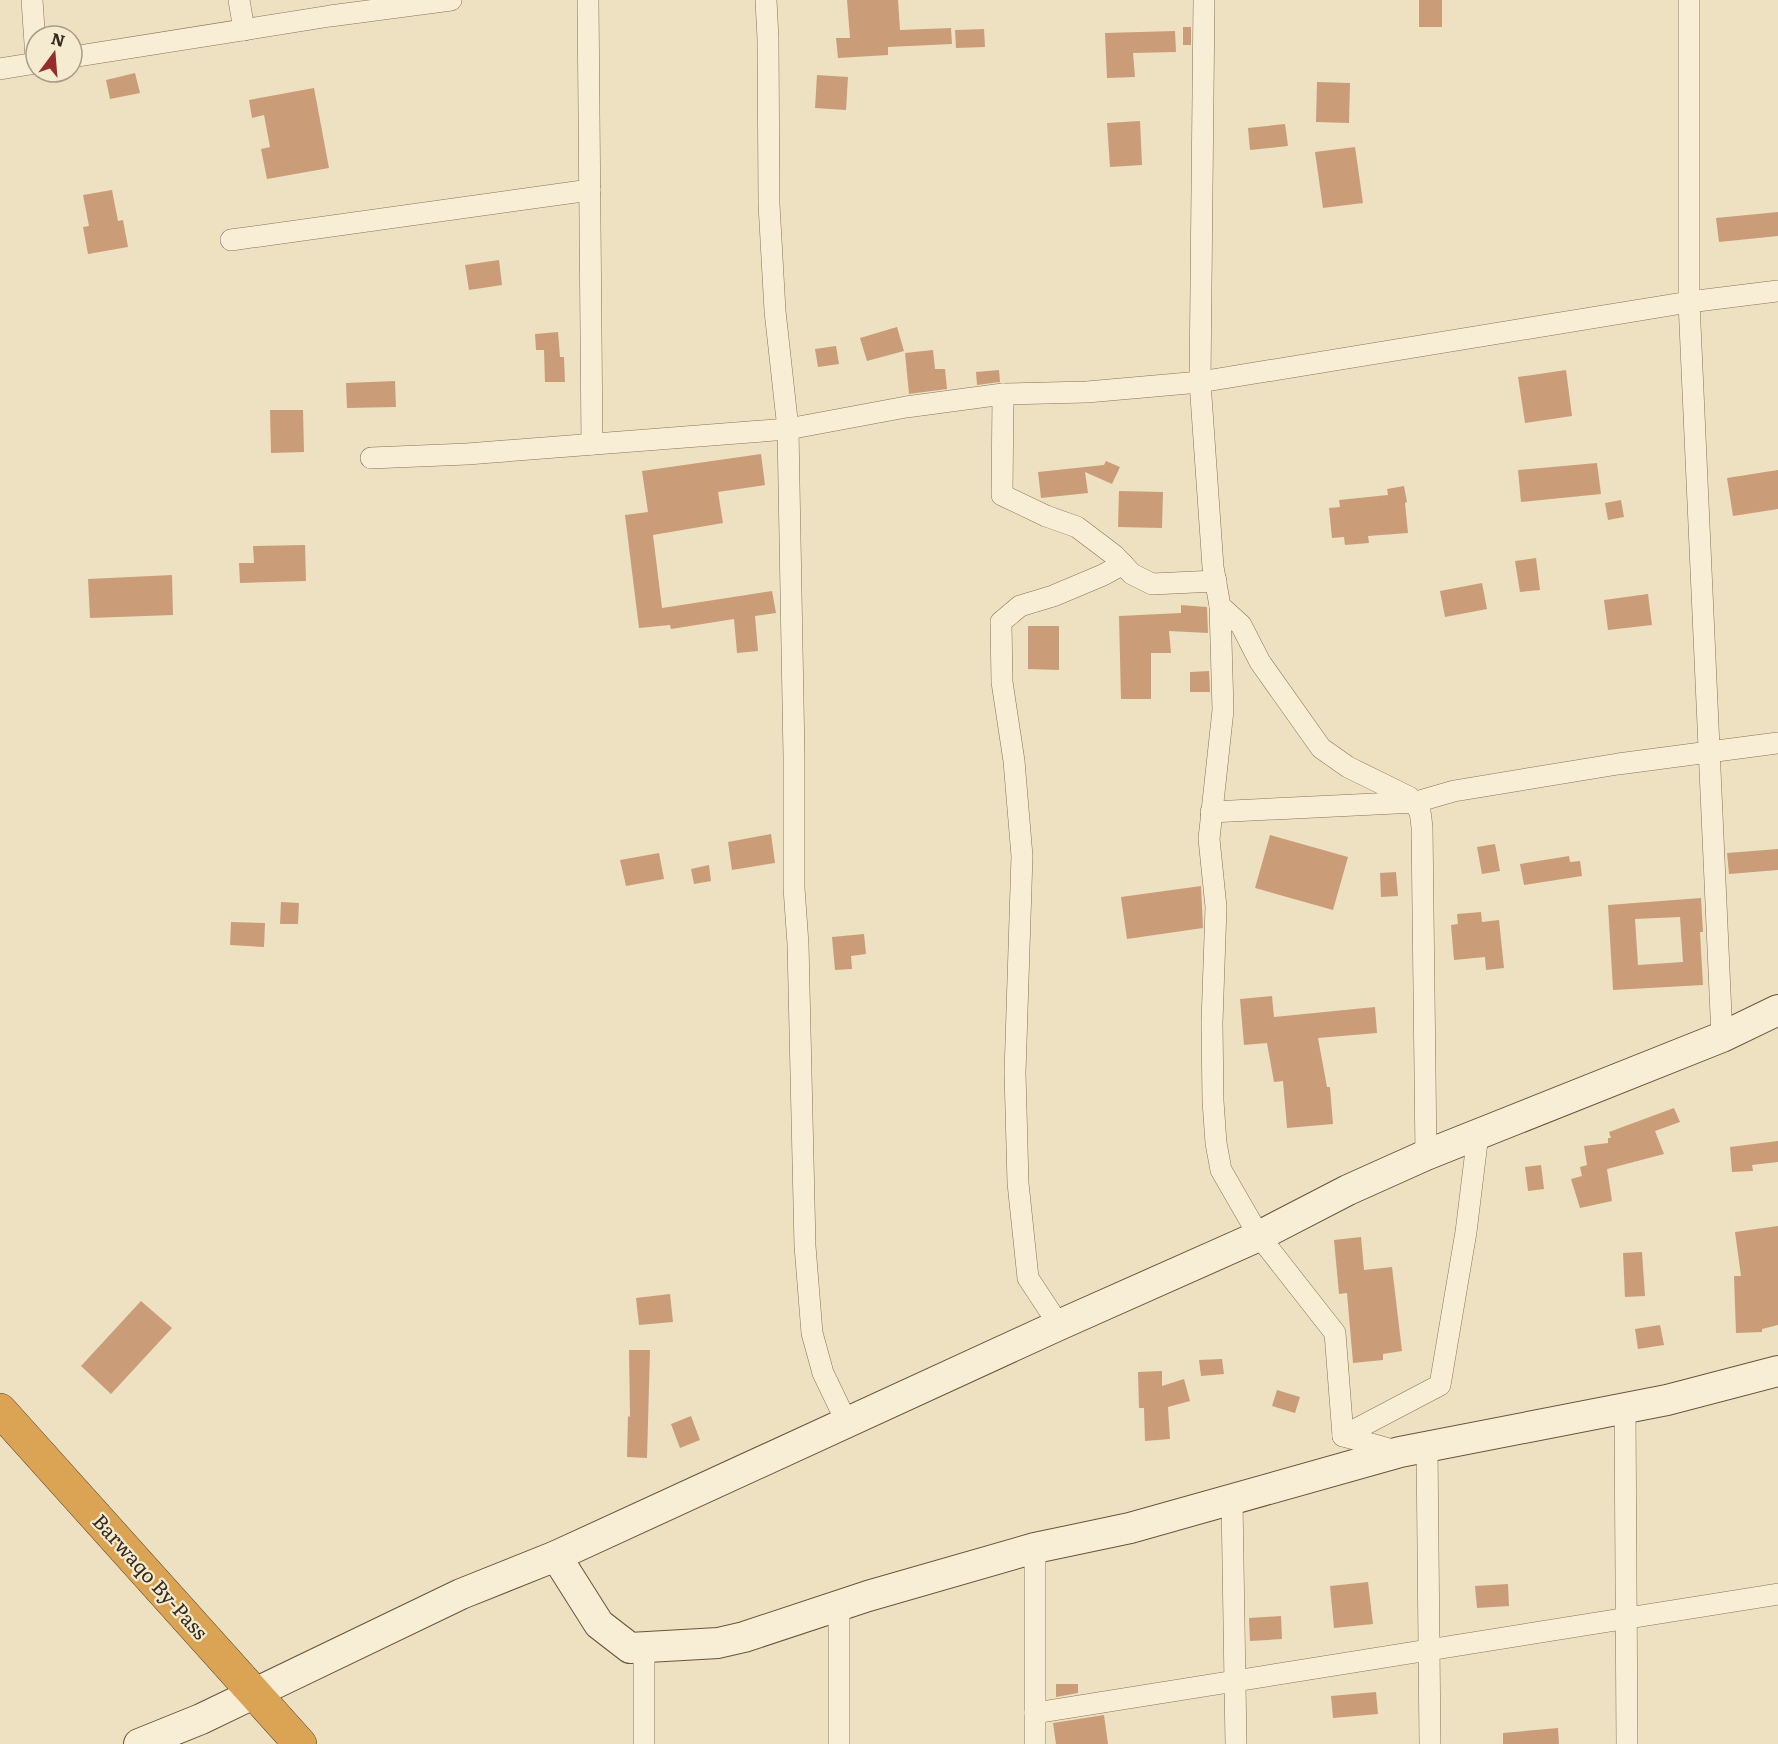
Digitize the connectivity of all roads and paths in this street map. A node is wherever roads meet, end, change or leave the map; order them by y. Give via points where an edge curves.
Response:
1 (32, 0) edge
2 (239, 0) edge
3 (588, 0) edge
4 (766, 0) edge
5 (1204, 0) edge
6 (1689, 0) edge
7 (441, 1) edge
8 (34, 24) edge
9 (244, 30) junction
10 (84, 55) edge
11 (24, 65) edge
12 (0, 69) edge
13 (590, 190) junction
14 (231, 240) dead end
15 (1778, 291) edge
16 (1689, 302) junction
17 (1200, 381) junction
18 (1003, 394) junction
19 (788, 429) junction
20 (592, 444) junction
21 (370, 458) dead end
22 (1122, 564) junction
23 (1216, 581) junction
24 (1220, 606) junction
25 (1778, 743) edge
26 (1709, 751) junction
27 (1416, 802) junction
28 (1211, 812) junction
29 (1778, 1010) edge
30 (1722, 1037) junction
31 (1478, 1134) junction
32 (1426, 1155) junction
33 (1259, 1236) junction
34 (1059, 1325) junction
35 (1778, 1371) edge
36 (1625, 1408) junction
37 (0, 1410) edge
38 (847, 1424) junction
39 (1343, 1436) junction
40 (1413, 1449) junction
41 (1232, 1501) junction
42 (1035, 1548) junction
43 (556, 1556) junction
44 (1778, 1594) edge
45 (839, 1606) junction
46 (1626, 1618) junction
47 (644, 1648) junction
48 (1429, 1650) junction
49 (1235, 1681) junction
50 (255, 1694) junction
51 (1035, 1713) junction
52 (140, 1744) edge
53 (300, 1744) edge
54 (644, 1744) edge
55 (838, 1744) edge
56 (1035, 1744) edge
57 (1236, 1744) edge
58 (1430, 1744) edge
59 (1627, 1744) edge

1 - 8 street
2 - 9 street
3 - 13 street
4 - 19 street via 769,204 775,311
5 - 17 street
6 - 16 street
7 - 9 street
9 - 10 street
11 - 12 street
13 - 14 street
13 - 20 street
15 - 16 street
16 - 17 street
16 - 26 street
17 - 18 street via 1088,392
17 - 23 street
18 - 19 street
18 - 22 street via 1002,495 1077,527
19 - 20 street
19 - 38 street via 794,888 805,1246 812,1333 823,1373
20 - 21 street
22 - 23 street via 1152,584
22 - 34 street via 1053,596 1020,606 1000,622 1002,682 1022,856 1015,1072 1018,1183 1028,1278
23 - 24 street
24 - 27 street via 1241,625 1266,672 1320,748
24 - 28 street via 1223,710
25 - 26 street
26 - 27 street via 1454,791
26 - 30 street
27 - 28 street
27 - 32 street via 1422,827
28 - 33 street via 1209,839 1216,907 1212,1023 1215,1143 1221,1170
29 - 30 main road
30 - 31 main road
31 - 32 main road
31 - 39 street via 1440,1384
32 - 33 main road
33 - 34 main road
33 - 39 street via 1335,1333
34 - 38 main road
35 - 36 main road
36 - 40 main road
36 - 46 street
37 - 50 highway, Barwaqo By-Pass
38 - 43 main road
39 - 40 street
40 - 41 main road
40 - 48 street
41 - 42 main road
41 - 49 street
42 - 45 main road
42 - 51 street
43 - 47 main road via 599,1624 630,1648
43 - 50 main road via 461,1594
44 - 46 street
45 - 47 main road via 718,1643
45 - 55 street
46 - 48 street
46 - 59 street
47 - 54 street
48 - 49 street
48 - 58 street
49 - 51 street
49 - 57 street
50 - 52 main road
50 - 53 highway, Barwaqo By-Pass
51 - 56 street

